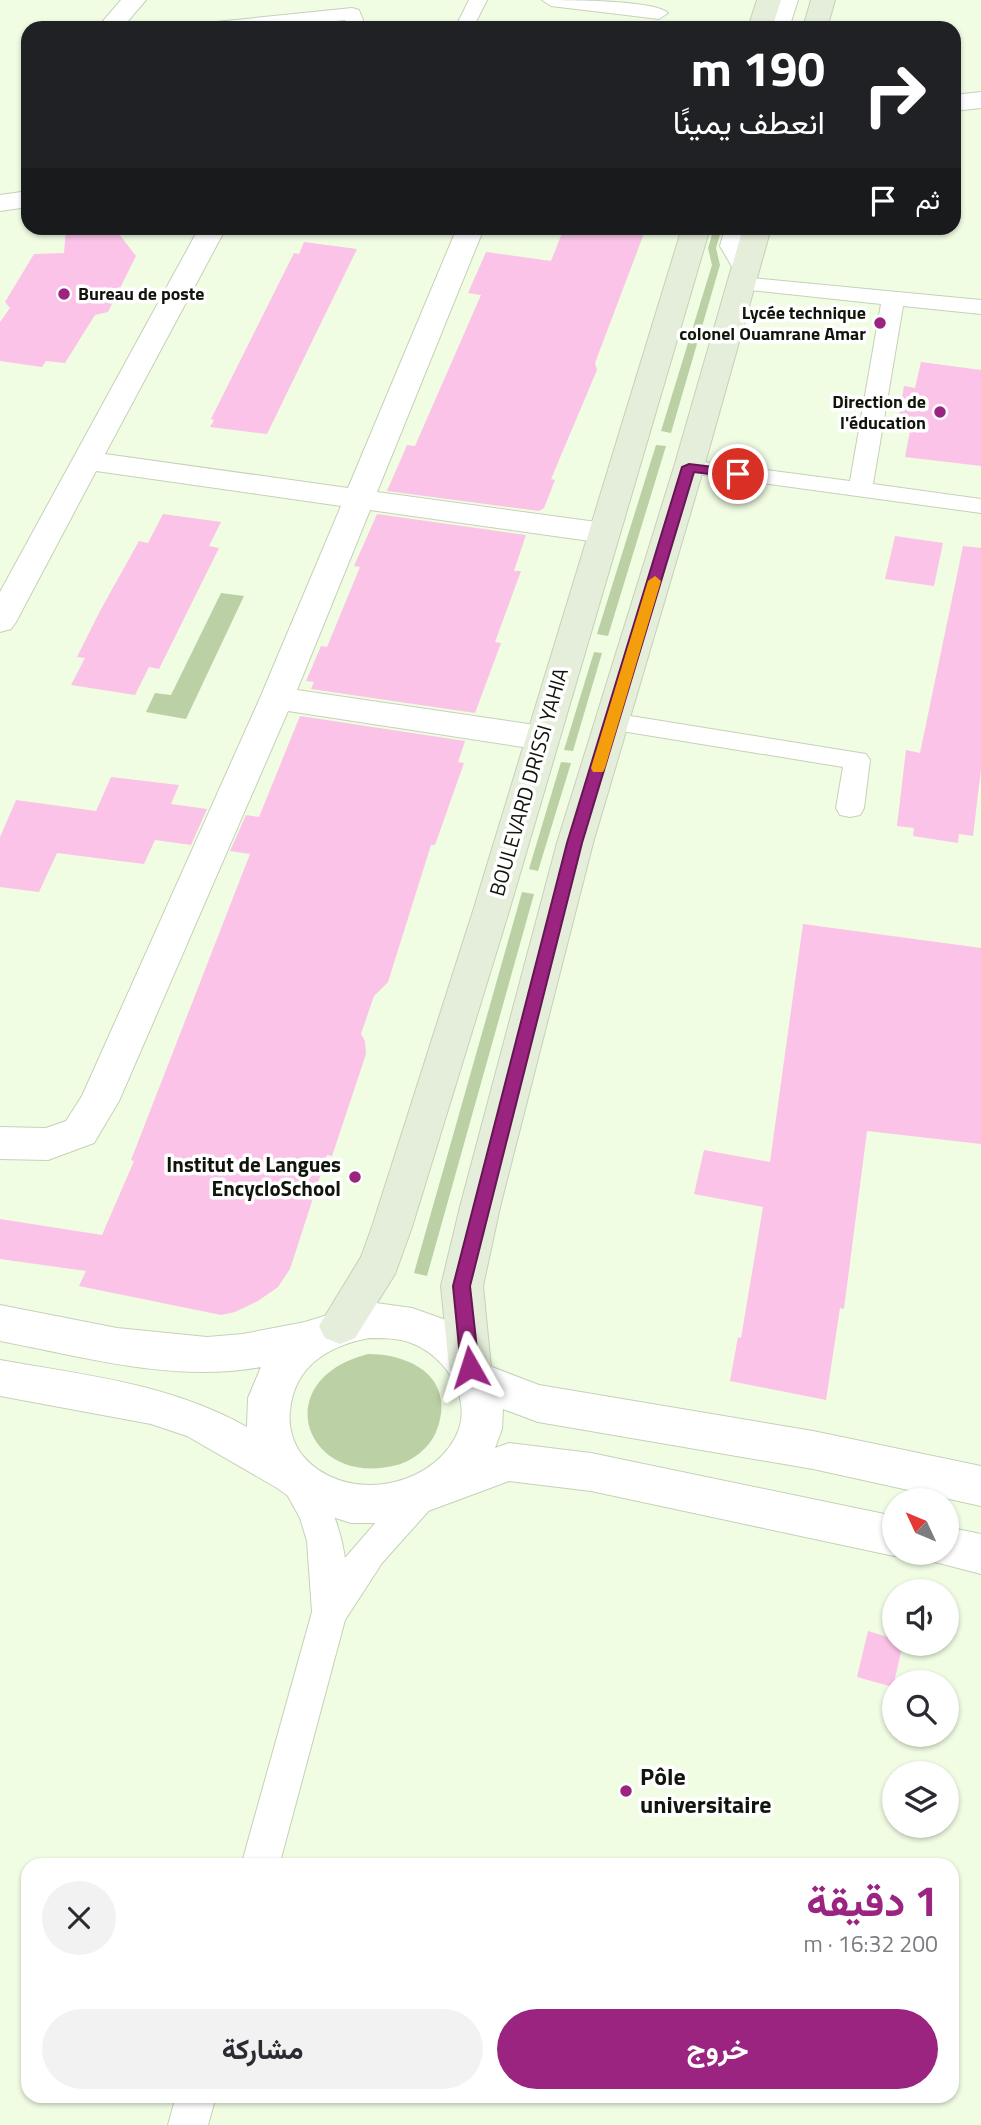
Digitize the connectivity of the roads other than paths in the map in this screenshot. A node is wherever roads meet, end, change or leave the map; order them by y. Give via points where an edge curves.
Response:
1 (134, 0) edge
2 (478, 0) edge
3 (551, 0) edge
4 (769, 0) edge
5 (786, 0) edge
6 (823, 0) edge
7 (659, 13) dead end
8 (115, 21) edge
9 (284, 21) edge
10 (354, 21) edge
11 (468, 21) edge
12 (762, 21) edge
13 (779, 21) edge
14 (817, 21) edge
15 (981, 100) edge
16 (961, 102) edge
17 (21, 201) edge
18 (0, 203) edge
19 (208, 235) edge
20 (468, 235) edge
21 (694, 235) edge
22 (736, 235) edge
23 (755, 235) edge
24 (742, 275) junction
25 (893, 299) junction
26 (981, 307) edge
27 (88, 461) junction
28 (689, 467) junction
29 (860, 491) junction
30 (359, 499) junction
31 (981, 506) edge
32 (604, 533) junction
33 (0, 622) edge
34 (277, 698) junction
35 (612, 722) junction
36 (542, 738) junction
37 (850, 808) dead end
38 (0, 1143) edge
39 (0, 1323) edge
40 (326, 1332) junction
41 (473, 1373) junction
42 (0, 1378) edge
43 (294, 1477) junction
44 (981, 1486) edge
45 (430, 1490) junction
46 (882, 1533) edge
47 (959, 1549) edge
48 (981, 1554) edge
49 (328, 1616) junction
50 (262, 1858) edge
51 (194, 2103) edge
52 (188, 2125) edge

1 - 8 street
2 - 11 lane
3 - 7 lane
4 - 12 main road
5 - 13 street
6 - 14 main road
9 - 10 lane via 352,14
15 - 16 street
17 - 18 street
19 - 27 street
20 - 30 street
21 - 32 main road, BOULEVARD DRISSI YAHIA
22 - 24 street via 734,246
23 - 24 main road
24 - 25 lane
24 - 28 main road
25 - 26 lane
25 - 29 lane
27 - 30 street
27 - 33 street
28 - 29 lane
28 - 35 main road
29 - 31 lane
30 - 32 street
30 - 34 street
32 - 36 main road, BOULEVARD DRISSI YAHIA
34 - 36 street
34 - 38 street via 99,1101 80,1132 48,1144
35 - 37 lane via 857,760
35 - 41 main road via 575,843 462,1286
36 - 40 main road, BOULEVARD DRISSI YAHIA via 380,1262
39 - 40 street via 193,1353 232,1354
40 - 41 street via 369,1320 399,1322 452,1346
40 - 43 street via 290,1357 275,1380 267,1406 268,1433 278,1458
41 - 44 street via 538,1404 813,1450
41 - 45 street via 481,1391 482,1416 475,1443 461,1466
42 - 43 street via 151,1405 202,1423
43 - 45 street via 321,1495 349,1504 380,1506
43 - 49 lane via 316,1510 325,1534 330,1562
45 - 46 street via 509,1462 591,1472
45 - 49 lane via 375,1542 346,1581
47 - 48 street
49 - 50 lane
51 - 52 lane

